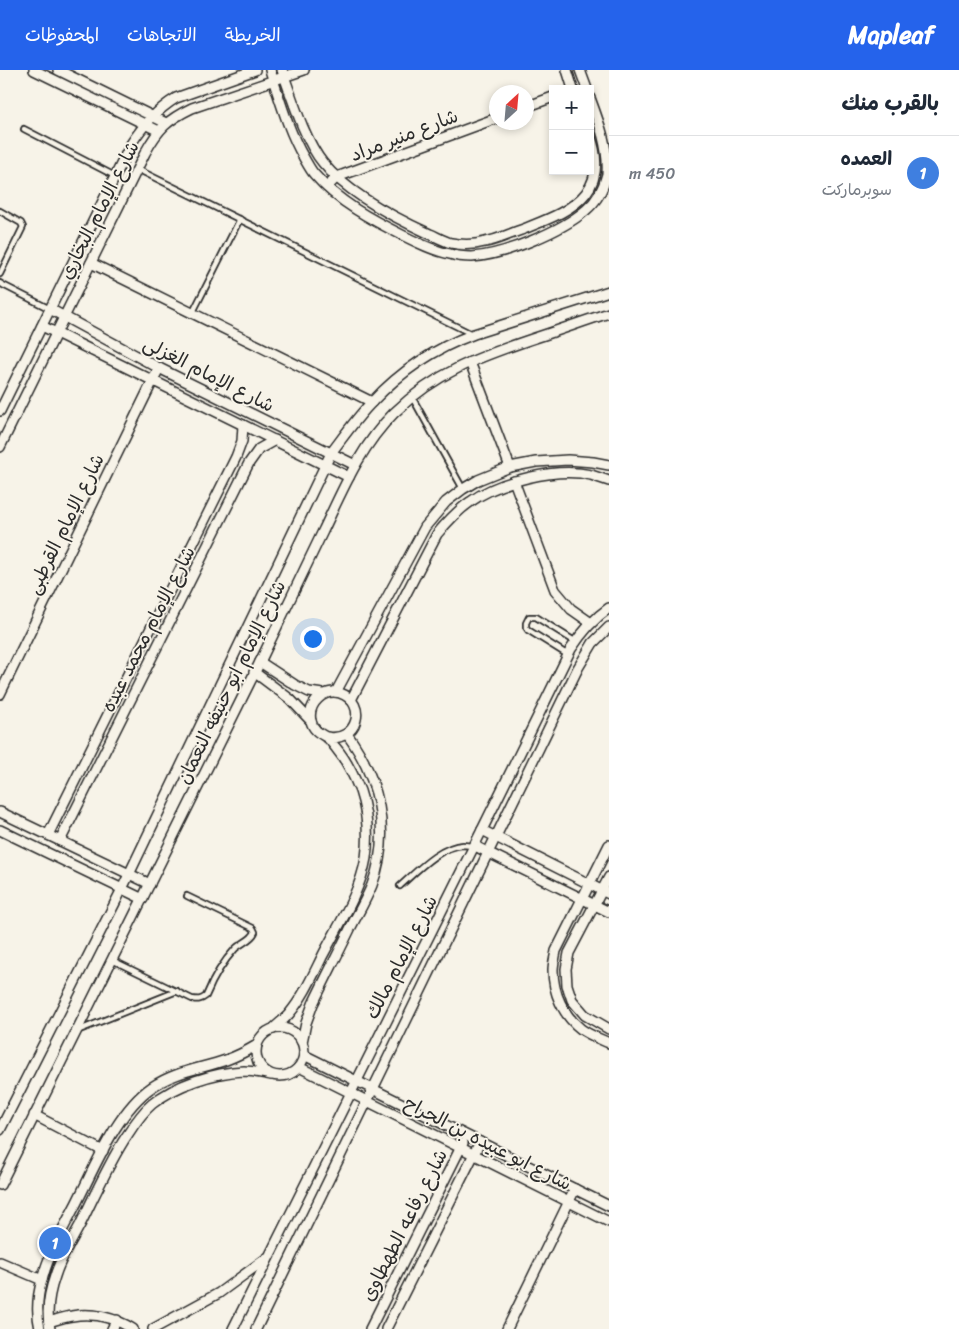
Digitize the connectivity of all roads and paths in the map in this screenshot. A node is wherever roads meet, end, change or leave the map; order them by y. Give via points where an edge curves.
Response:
1 (34, 70) edge
2 (58, 70) edge
3 (255, 70) edge
4 (270, 70) edge
5 (304, 70) edge
6 (566, 70) edge
7 (580, 70) edge
8 (46, 73) edge
9 (283, 73) edge
10 (273, 80) junction
11 (573, 85) edge
12 (585, 85) edge
13 (549, 98) edge
14 (534, 104) edge
15 (594, 109) edge
16 (152, 116) junction
17 (489, 121) edge
18 (166, 123) junction
19 (144, 124) junction
20 (24, 129) dead end
21 (159, 131) junction
22 (594, 144) edge
23 (137, 169) junction
24 (116, 176) junction
25 (337, 177) junction
26 (327, 187) junction
27 (360, 196) junction
28 (353, 207) junction
29 (569, 207) junction
30 (0, 211) edge
31 (576, 217) junction
32 (240, 220) junction
33 (91, 263) junction
34 (0, 274) edge
35 (0, 282) edge
36 (609, 291) edge
37 (50, 310) junction
38 (609, 313) edge
39 (192, 314) junction
40 (64, 317) junction
41 (42, 326) junction
42 (56, 333) junction
43 (474, 334) junction
44 (470, 362) junction
45 (159, 368) junction
46 (153, 381) junction
47 (412, 397) junction
48 (372, 402) junction
49 (0, 411) edge
50 (242, 424) junction
51 (275, 440) junction
52 (0, 448) edge
53 (331, 453) junction
54 (356, 465) junction
55 (326, 466) junction
56 (609, 466) edge
57 (510, 467) junction
58 (349, 477) junction
59 (609, 481) edge
60 (514, 482) junction
61 (463, 489) junction
62 (609, 608) edge
63 (591, 623) junction
64 (609, 627) edge
65 (576, 642) junction
66 (568, 655) junction
67 (135, 661) junction
68 (260, 662) junction
69 (147, 667) junction
70 (254, 672) junction
71 (336, 692) junction
72 (0, 694) edge
73 (323, 694) junction
74 (351, 700) junction
75 (311, 721) junction
76 (347, 734) junction
77 (327, 737) junction
78 (0, 812) edge
79 (0, 830) edge
80 (482, 830) junction
81 (48, 835) junction
82 (497, 838) junction
83 (60, 841) junction
84 (609, 845) edge
85 (474, 846) junction
86 (489, 853) junction
87 (129, 874) junction
88 (609, 877) edge
89 (150, 884) junction
90 (589, 884) junction
91 (400, 886) dead end
92 (122, 889) junction
93 (606, 893) edge
94 (187, 896) dead end
95 (581, 898) junction
96 (143, 899) junction
97 (594, 905) junction
98 (609, 912) edge
99 (112, 960) junction
100 (177, 991) junction
101 (273, 1029) junction
102 (609, 1029) edge
103 (76, 1032) junction
104 (302, 1042) junction
105 (609, 1043) edge
106 (257, 1044) junction
107 (304, 1055) junction
108 (300, 1066) junction
109 (270, 1075) junction
110 (357, 1082) junction
111 (373, 1090) junction
112 (351, 1093) junction
113 (368, 1101) junction
114 (34, 1115) junction
115 (0, 1130) edge
116 (467, 1136) junction
117 (480, 1142) junction
118 (461, 1148) junction
119 (103, 1151) junction
120 (474, 1154) junction
121 (0, 1185) edge
122 (575, 1189) junction
123 (569, 1202) junction
124 (609, 1206) edge
125 (609, 1222) edge
126 (270, 1255) junction
127 (0, 1262) edge
128 (42, 1280) junction
129 (117, 1320) junction
130 (49, 1326) edge
131 (40, 1329) edge
132 (112, 1329) edge
133 (133, 1329) edge
134 (153, 1329) edge
135 (233, 1329) edge
136 (256, 1329) edge
137 (370, 1329) edge
138 (386, 1329) edge
139 (507, 1329) edge

1 - 8 street
2 - 16 street
3 - 16 street, شارع الإمام البخاري via 176,98
4 - 10 street
5 - 9 street, شارع الإمام البخاري
6 - 11 street
7 - 12 street
8 - 19 street
9 - 10 street, شارع الإمام البخاري
9 - 25 street via 313,148
10 - 18 street, شارع الإمام البخاري via 192,108
10 - 26 street via 296,144 312,172
13 - 14 street
15 - 31 street via 606,142 609,164 596,199
16 - 18 street
16 - 19 street, شارع الإمام البخاري
17 - 25 street, شارع منير مراد
18 - 21 street, شارع الإمام البخاري
19 - 21 street
19 - 24 street, شارع الإمام البخاري
20 - 24 lane
21 - 23 street, شارع الإمام البخاري
22 - 29 street via 594,177 587,192
23 - 32 lane
23 - 33 street, شارع الإمام البخاري
24 - 37 street, شارع الإمام البخاري
25 - 26 street, شارع منير مراد
25 - 27 street
26 - 28 street
27 - 28 street
27 - 29 street via 420,229 451,242 469,245 502,237
28 - 31 street via 421,244 449,254 471,257 514,248
29 - 31 street
30 - 34 lane via 23,227
32 - 39 lane
32 - 43 lane
33 - 39 street
33 - 40 street, شارع الإمام البخاري
35 - 37 lane
36 - 43 street, شارع الإمام ابو حنيفه النعمان
37 - 40 street, شارع الإمام الغزلى
37 - 41 street, شارع الإمام البخاري
38 - 44 street, شارع الإمام ابو حنيفه النعمان
39 - 48 street
40 - 42 street, شارع الإمام البخاري
40 - 45 street, شارع الإمام الغزلى
41 - 42 street, شارع الإمام الغزلى
41 - 49 street, شارع الإمام البخاري
42 - 46 street, شارع الإمام الغزلى
42 - 52 street, شارع الإمام البخاري
43 - 48 street, شارع الإمام ابو حنيفه النعمان via 434,353
44 - 47 street, شارع الإمام ابو حنيفه النعمان
44 - 57 street
45 - 46 street, شارع الإمام القرطبى
45 - 53 street, شارع الإمام الغزلى
46 - 50 street, شارع الإمام الغزلى
46 - 72 street, شارع الإمام القرطبى
47 - 54 street, شارع الإمام ابو حنيفه النعمان via 380,428
47 - 61 lane
48 - 53 street, شارع الإمام ابو حنيفه النعمان
50 - 51 street, شارع الإمام الغزلى
50 - 67 street, شارع الإمام محمد عبده via 242,442 236,457
51 - 55 street, شارع الإمام الغزلى
51 - 69 street, شارع الإمام محمد عبده via 259,449 249,463
53 - 54 street, شارع الإمام الغزلى
53 - 55 street, شارع الإمام ابو حنيفه النعمان
54 - 58 street, شارع الإمام ابو حنيفه النعمان
55 - 58 street, شارع الإمام الغزلى
55 - 87 street, شارع الإمام ابو حنيفه النعمان
56 - 57 street via 568,460
57 - 61 street
58 - 68 street, شارع الإمام ابو حنيفه النعمان
59 - 60 street via 564,472
60 - 63 street via 555,590 571,609
60 - 74 street via 498,486 471,501 437,534
61 - 71 street via 446,502 425,528
62 - 63 street, شارع الإمام مالك
63 - 65 street, شارع الإمام مالك
64 - 82 street, شارع الإمام مالك via 593,643 578,668
65 - 66 street, شارع الإمام مالك
65 - 66 lane via 536,617 527,620 528,630
66 - 80 street, شارع الإمام مالك
67 - 69 street
67 - 81 street, شارع الإمام محمد عبده
68 - 70 street, شارع الإمام ابو حنيفه النعمان
68 - 73 street via 295,686
69 - 83 street, شارع الإمام محمد عبده
70 - 75 street via 290,699
70 - 89 street, شارع الإمام ابو حنيفه النعمان
71 - 73 street
71 - 74 street
73 - 75 street via 314,703
74 - 76 street via 357,718
75 - 77 street via 317,731
76 - 77 street via 338,738
76 - 104 street via 365,761 376,791 381,822 380,855 372,886 313,1004
77 - 101 street via 347,763 365,808 366,857 350,905 301,998
78 - 81 street
79 - 92 street
80 - 82 street
80 - 85 street, شارع الإمام مالك
81 - 83 street
82 - 86 street, شارع الإمام مالك
82 - 90 street
83 - 87 street
84 - 90 street
85 - 86 street
85 - 91 lane via 450,848
85 - 110 street, شارع الإمام مالك
86 - 95 street
86 - 111 street, شارع الإمام مالك
87 - 89 street
87 - 92 street, شارع الإمام ابو حنيفه النعمان
88 - 93 street
89 - 96 street, شارع الإمام ابو حنيفه النعمان
90 - 93 street
90 - 95 street
92 - 96 street
92 - 115 street, شارع الإمام ابو حنيفه النعمان
93 - 97 street
94 - 100 lane via 253,928 255,932 223,964 204,998 192,999
95 - 97 street
95 - 105 street via 556,951 552,968 554,986 569,1018 582,1030
96 - 99 street, شارع الإمام ابو حنيفه النعمان
97 - 98 street
97 - 102 street via 569,953 567,985 572,1000 584,1015
99 - 100 lane
99 - 103 street, شارع الإمام ابو حنيفه النعمان
100 - 103 lane
101 - 104 street via 290,1030
101 - 106 street
103 - 114 street, شارع الإمام ابو حنيفه النعمان
104 - 107 street
106 - 109 street via 258,1062
106 - 119 street via 228,1060 165,1078 124,1115
107 - 108 street
107 - 110 street, شارع ابو عبيده بن الجراح
108 - 109 street via 283,1076
108 - 112 street, شارع ابو عبيده بن الجراح
109 - 130 street via 244,1071 203,1078 176,1089 143,1113 114,1158 55,1274 49,1303
110 - 111 street, شارع ابو عبيده بن الجراح
110 - 112 street, شارع الإمام مالك
111 - 113 street, شارع الإمام مالك
111 - 116 street, شارع ابو عبيده بن الجراح
112 - 113 street, شارع ابو عبيده بن الجراح
112 - 126 street, شارع الإمام مالك
113 - 118 street, شارع ابو عبيده بن الجراح
113 - 136 street, شارع الإمام مالك
114 - 119 street
114 - 121 street, شارع الإمام ابو حنيفه النعمان
116 - 117 street, شارع ابو عبيده بن الجراح
116 - 118 street, شارع رفاعه الطهطاوى
117 - 120 street, شارع رفاعه الطهطاوى
117 - 122 street, شارع ابو عبيده بن الجراح
118 - 120 street, شارع ابو عبيده بن الجراح
118 - 137 street, شارع رفاعه الطهطاوى
119 - 128 street via 50,1257
120 - 123 street, شارع ابو عبيده بن الجراح
120 - 138 street, شارع رفاعه الطهطاوى
122 - 123 street
122 - 124 street, شارع ابو عبيده بن الجراح
123 - 125 street, شارع ابو عبيده بن الجراح
123 - 139 street
126 - 134 street via 219,1293
126 - 135 street, شارع الإمام مالك
127 - 128 street
128 - 131 street via 37,1305
129 - 130 street via 95,1315 71,1316
129 - 132 street
129 - 133 street

